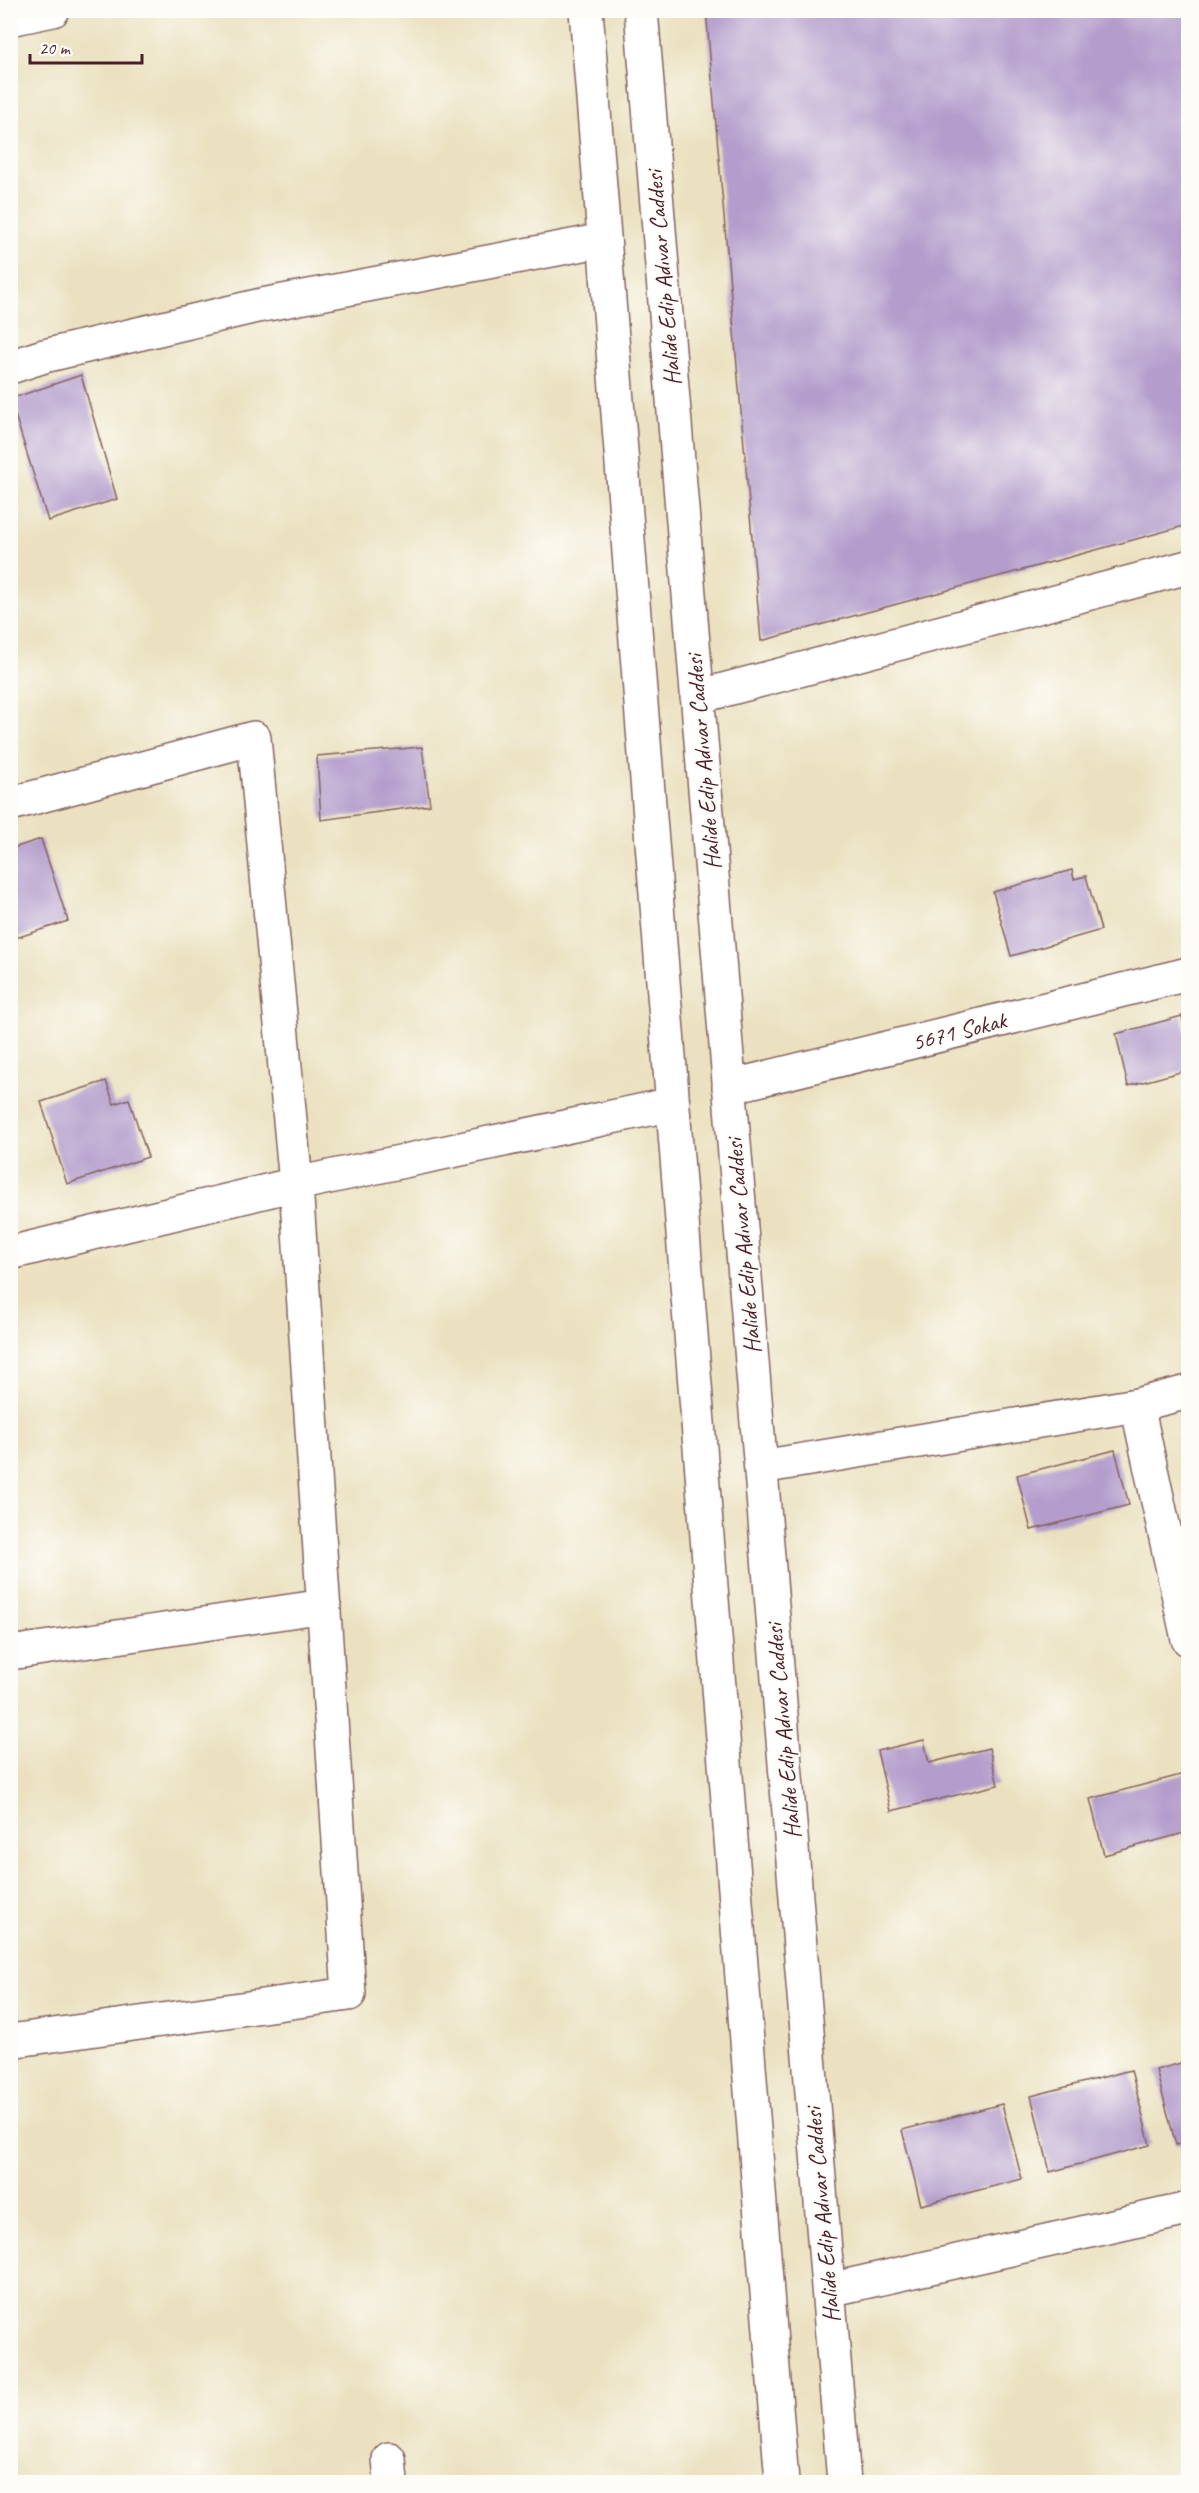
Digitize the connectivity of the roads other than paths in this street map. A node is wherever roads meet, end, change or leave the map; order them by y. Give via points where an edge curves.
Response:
1 (53, 10) edge
2 (586, 10) edge
3 (641, 10) edge
4 (10, 19) edge
5 (604, 240) junction
6 (10, 367) edge
7 (1188, 567) edge
8 (698, 697) junction
9 (10, 804) edge
10 (1188, 974) edge
11 (729, 1087) junction
12 (673, 1104) junction
13 (296, 1184) junction
14 (10, 1253) edge
15 (1188, 1392) edge
16 (1137, 1405) junction
17 (761, 1467) junction
18 (324, 1606) junction
19 (1188, 1639) edge
20 (10, 1653) edge
21 (10, 2041) edge
22 (1188, 2209) edge
23 (829, 2290) junction
24 (782, 2482) edge
25 (844, 2482) edge

1 - 4 street
2 - 5 street
3 - 8 street, Halide Edip Adıvar Caddesi
5 - 6 street via 257,306
5 - 12 street
7 - 8 street
8 - 11 street, Halide Edip Adıvar Caddesi
9 - 13 street via 254,738
10 - 11 street, 5671 Sokak
11 - 17 street, Halide Edip Adıvar Caddesi
12 - 13 street
12 - 24 street
13 - 14 street
13 - 18 street
15 - 16 street
16 - 17 street
16 - 19 street
17 - 23 street, Halide Edip Adıvar Caddesi
18 - 20 street
18 - 21 street via 349,1994
22 - 23 street
23 - 25 street, Halide Edip Adıvar Caddesi

